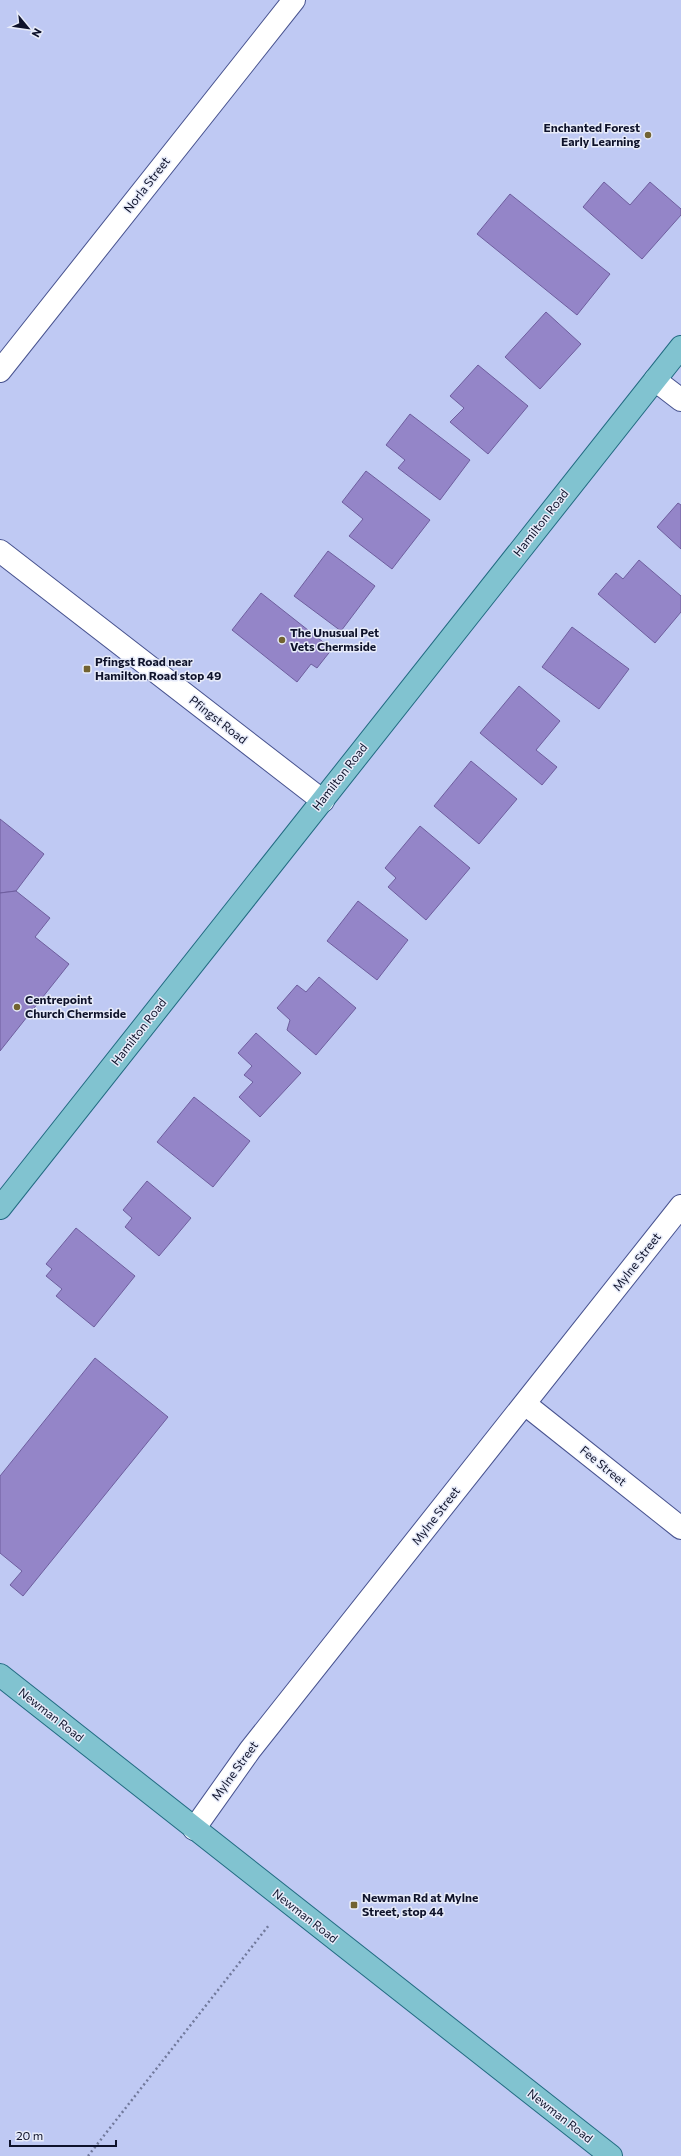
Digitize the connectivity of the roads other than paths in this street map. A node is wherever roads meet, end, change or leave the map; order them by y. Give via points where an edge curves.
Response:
1 (294, 0) edge
2 (681, 347) edge
3 (0, 371) edge
4 (655, 380) junction
5 (681, 400) edge
6 (0, 551) edge
7 (323, 800) junction
8 (681, 1206) edge
9 (0, 1208) edge
10 (525, 1404) junction
11 (681, 1528) edge
12 (0, 1675) edge
13 (194, 1829) junction
14 (611, 2156) edge

1 - 3 street, Norla Street
2 - 4 main road, Hamilton Road
4 - 5 street
4 - 7 main road, Hamilton Road
6 - 7 street, Pfingst Road
7 - 9 main road, Hamilton Road
8 - 10 street, Mylne Street
10 - 11 street, Fee Street
10 - 13 street, Mylne Street via 250,1750
12 - 13 main road, Newman Road
13 - 14 main road, Newman Road

